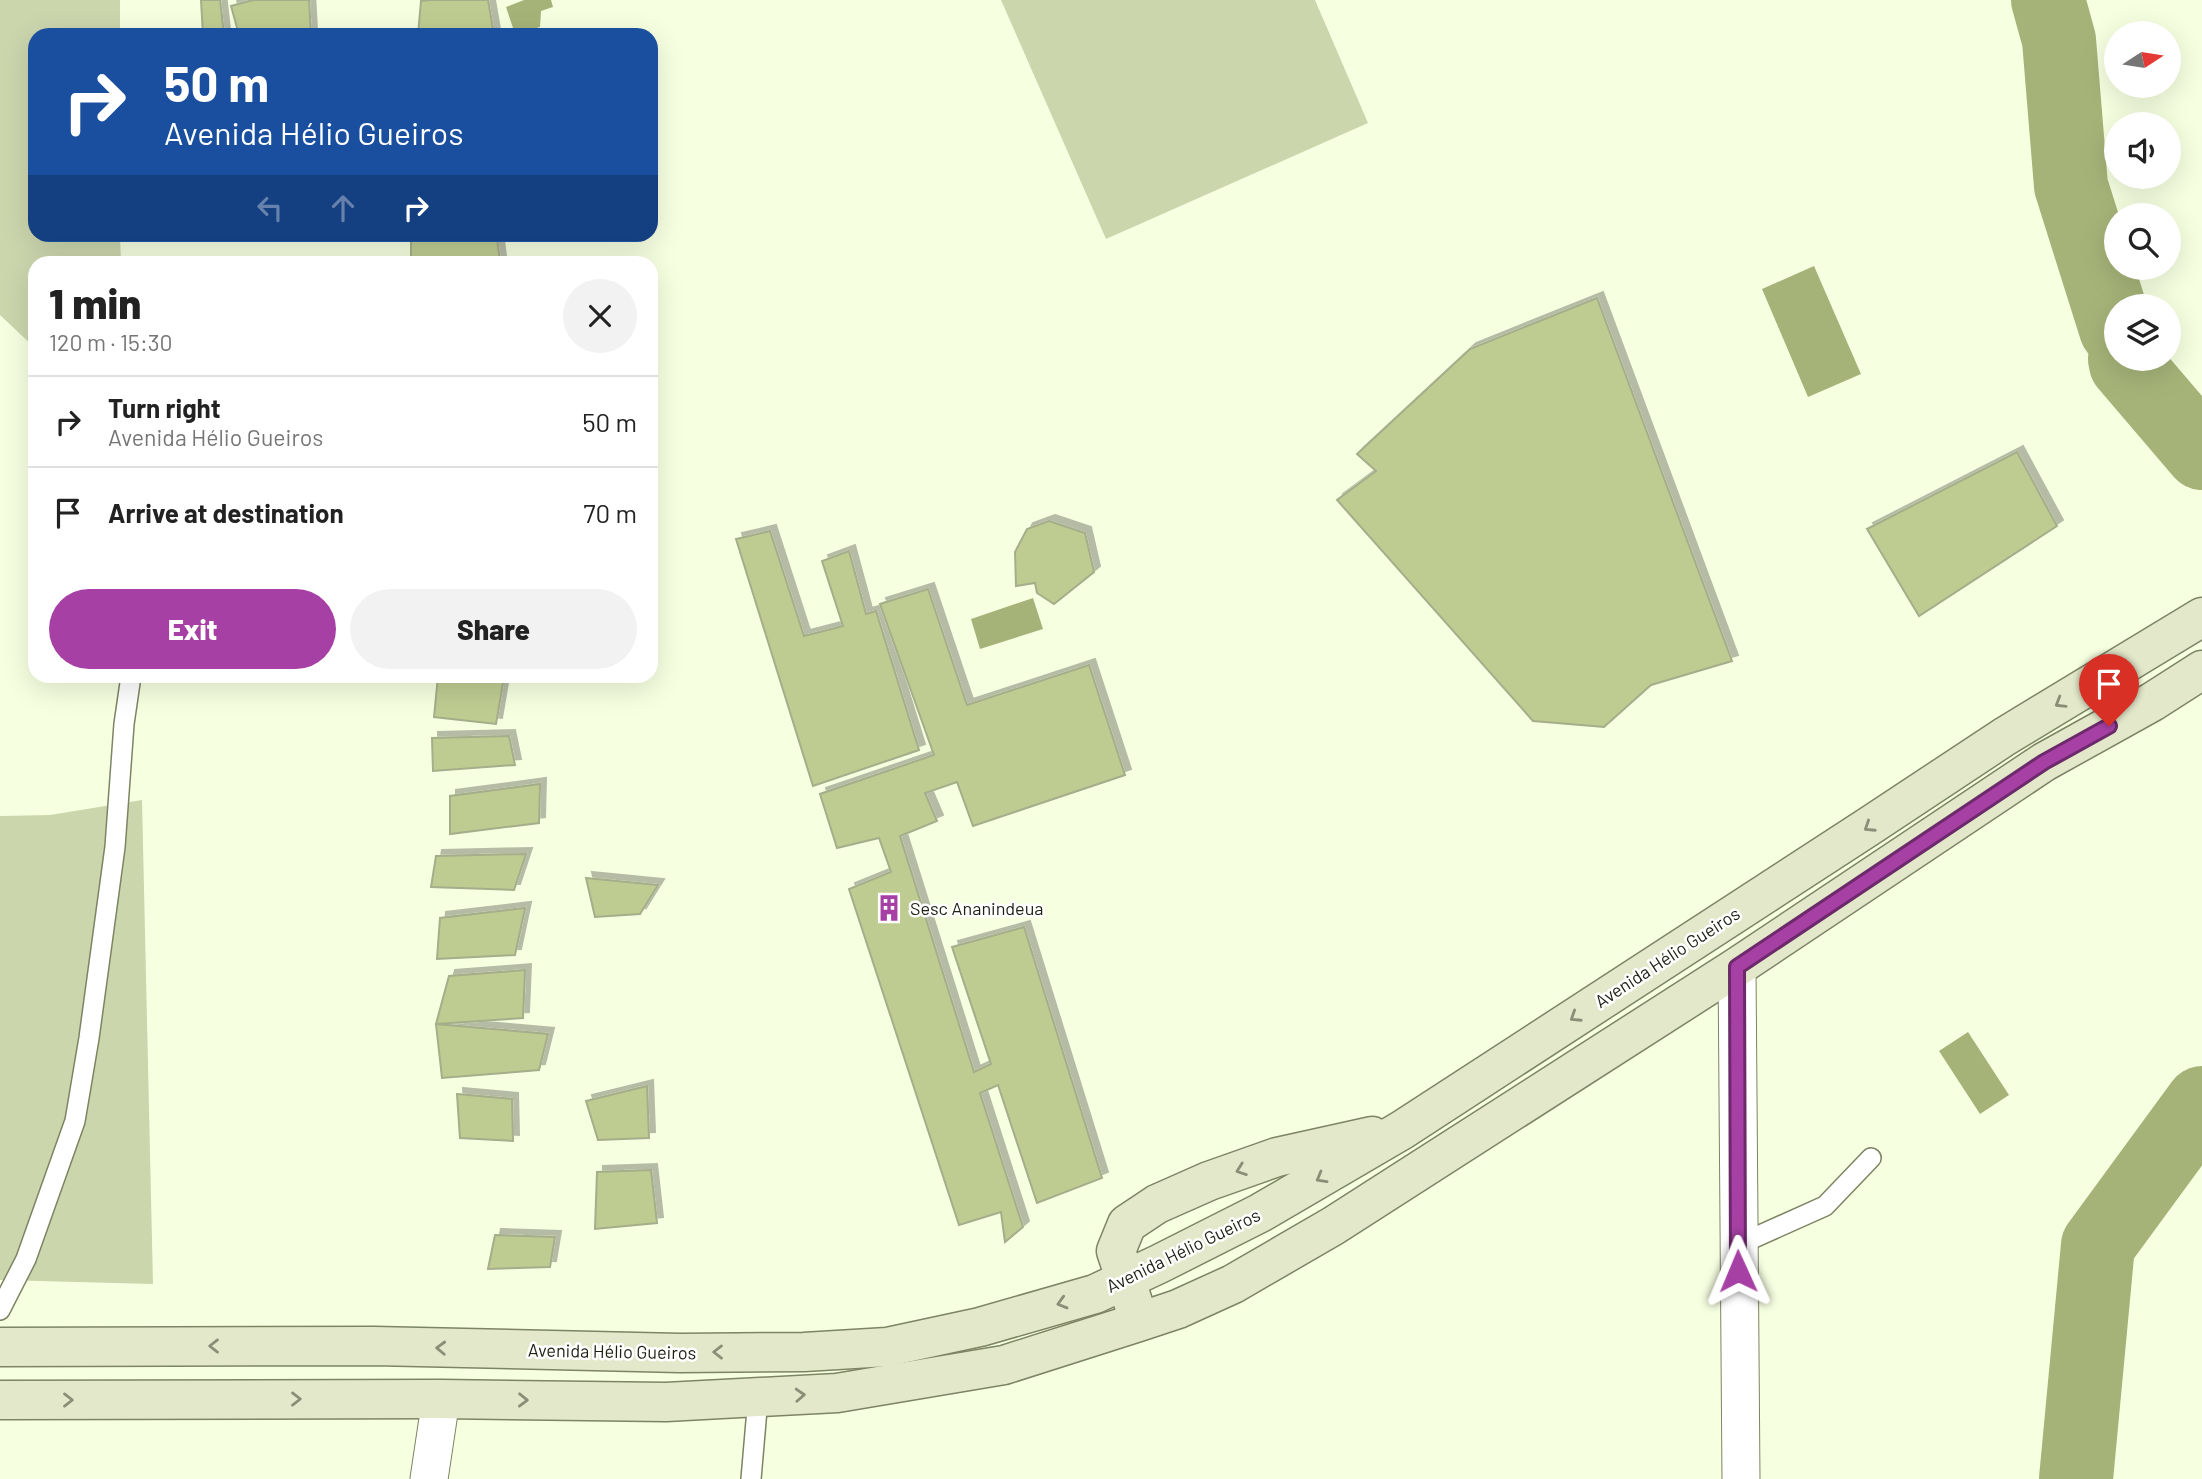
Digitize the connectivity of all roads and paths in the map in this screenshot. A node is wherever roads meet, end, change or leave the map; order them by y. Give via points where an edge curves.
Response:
1 (2202, 617) edge
2 (2202, 670) edge
3 (130, 683) edge
4 (1737, 967) junction
5 (1402, 1130) junction
6 (1871, 1158) dead end
7 (1738, 1245) junction
8 (1126, 1279) junction
9 (0, 1310) edge
10 (1139, 1322) junction
11 (0, 1347) edge
12 (758, 1398) junction
13 (441, 1399) junction
14 (0, 1400) edge
15 (429, 1479) edge
16 (751, 1479) edge
17 (1741, 1479) edge

1 -> 5 main road, Avenida Hélio Gueiros via 2004,737
2 - 4 main road via 2044,762
3 - 9 lane via 114,847 75,1121 26,1259
4 - 7 street
4 - 10 main road via 1333,1226 1233,1284
5 -> 8 main road, Avenida Hélio Gueiros via 1260,1213
5 -> 8 main road via 1277,1157 1157,1204 1127,1224 1116,1251
6 - 7 lane via 1825,1206
7 - 17 street
8 - 10 main road
8 -> 11 main road, Avenida Hélio Gueiros via 1095,1294 980,1327 887,1347 680,1353 374,1346
12 -> 10 main road via 837,1393 1004,1365
13 -> 12 main road via 666,1402
12 - 16 lane
14 -> 13 main road
13 - 15 street

